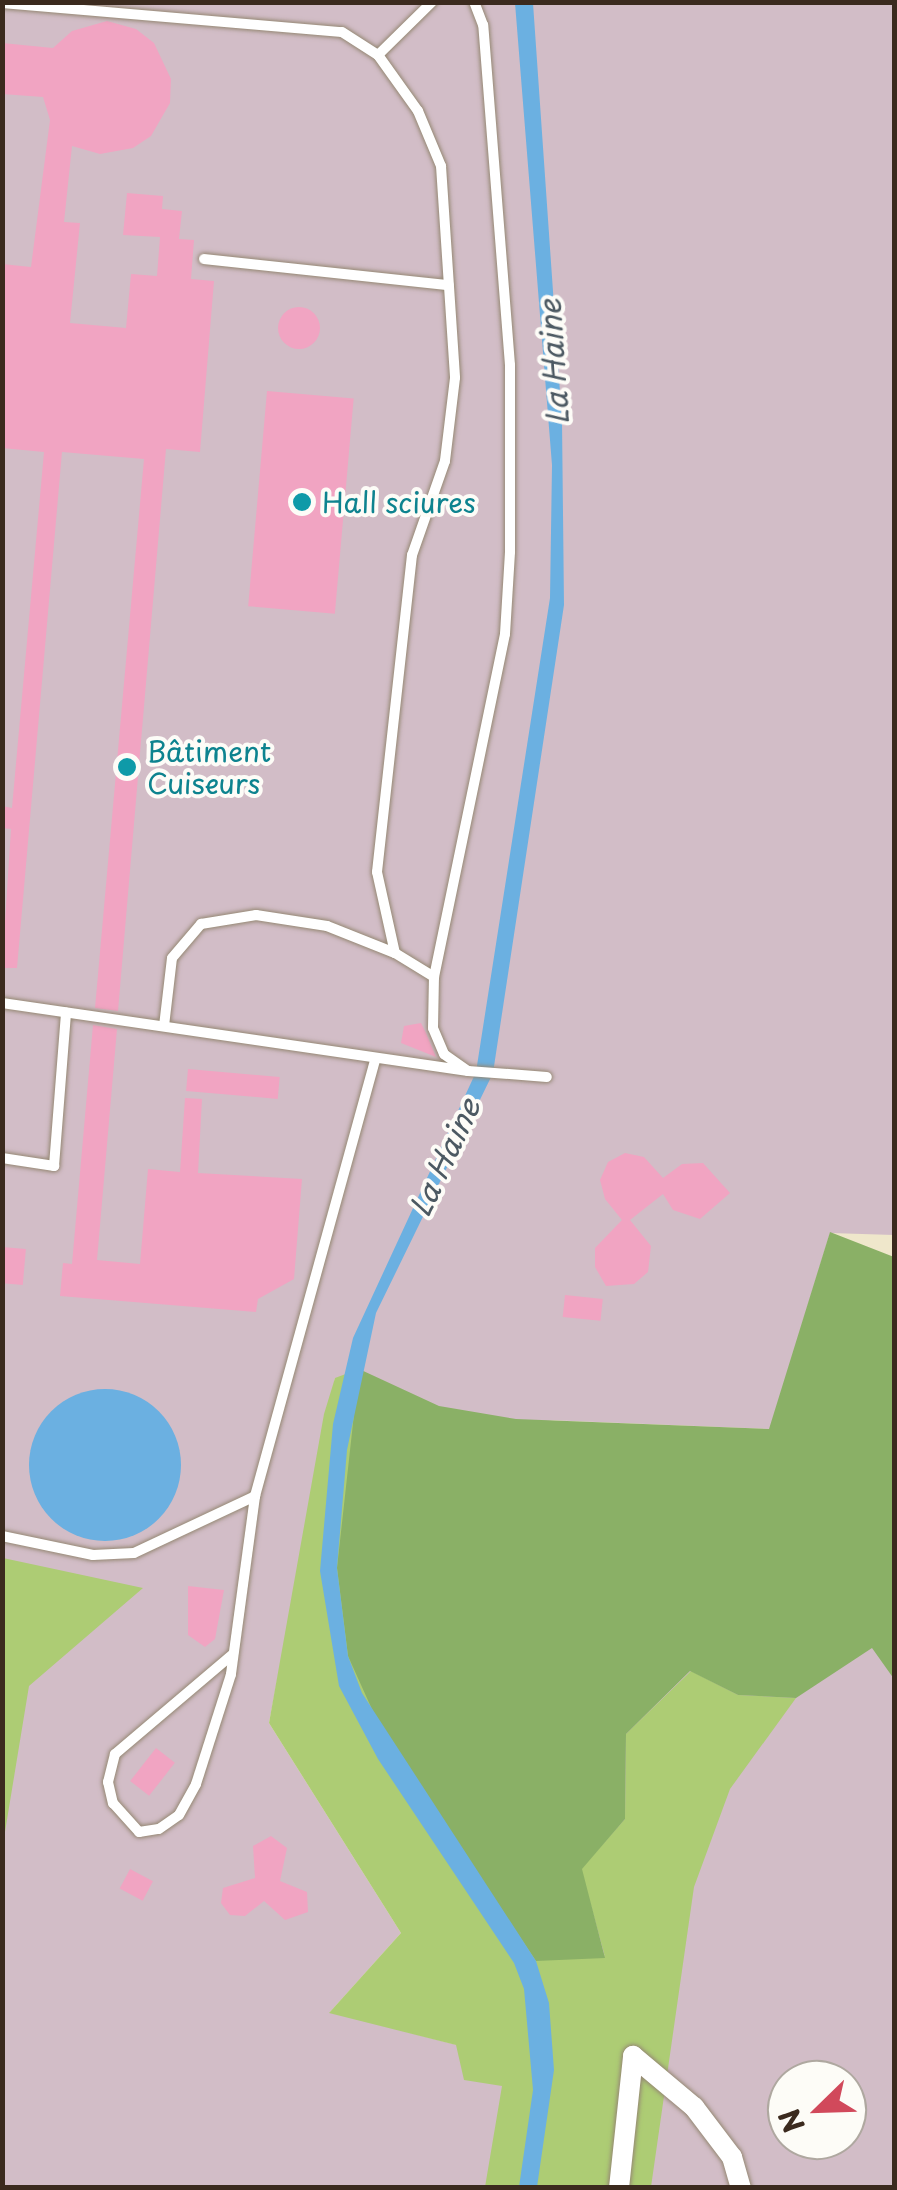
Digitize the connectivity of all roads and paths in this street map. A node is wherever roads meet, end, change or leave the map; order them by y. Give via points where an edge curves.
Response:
1 (432, 2) edge
2 (474, 2) edge
3 (2, 3) edge
4 (378, 55) junction
5 (204, 259) dead end
6 (450, 285) junction
7 (395, 953) junction
8 (434, 978) junction
9 (2, 1002) edge
10 (66, 1012) junction
11 (164, 1026) junction
12 (376, 1058) junction
13 (468, 1072) junction
14 (547, 1076) dead end
15 (2, 1158) edge
16 (255, 1496) junction
17 (2, 1536) edge
18 (233, 1654) junction
19 (619, 2188) edge
20 (741, 2188) edge

1 - 4 lane
2 - 8 lane via 482,26 510,366 510,552 506,634
3 - 4 lane via 342,32
4 - 6 lane via 418,111 442,166
5 - 6 lane
6 - 7 lane via 456,378 445,461 412,555 377,872
7 - 8 lane
7 - 11 lane via 326,926 256,914 201,924 172,958
8 - 13 lane via 433,1028 444,1054
9 - 10 lane
10 - 11 lane
10 - 15 lane via 54,1166
11 - 12 lane
12 - 13 lane
12 - 16 lane
13 - 14 lane
16 - 17 lane via 134,1554 92,1554
16 - 18 lane
18 - 18 lane via 196,1784 179,1815 159,1829 139,1832 113,1802 108,1782 115,1754
19 - 20 street via 633,2056 694,2107 732,2157

